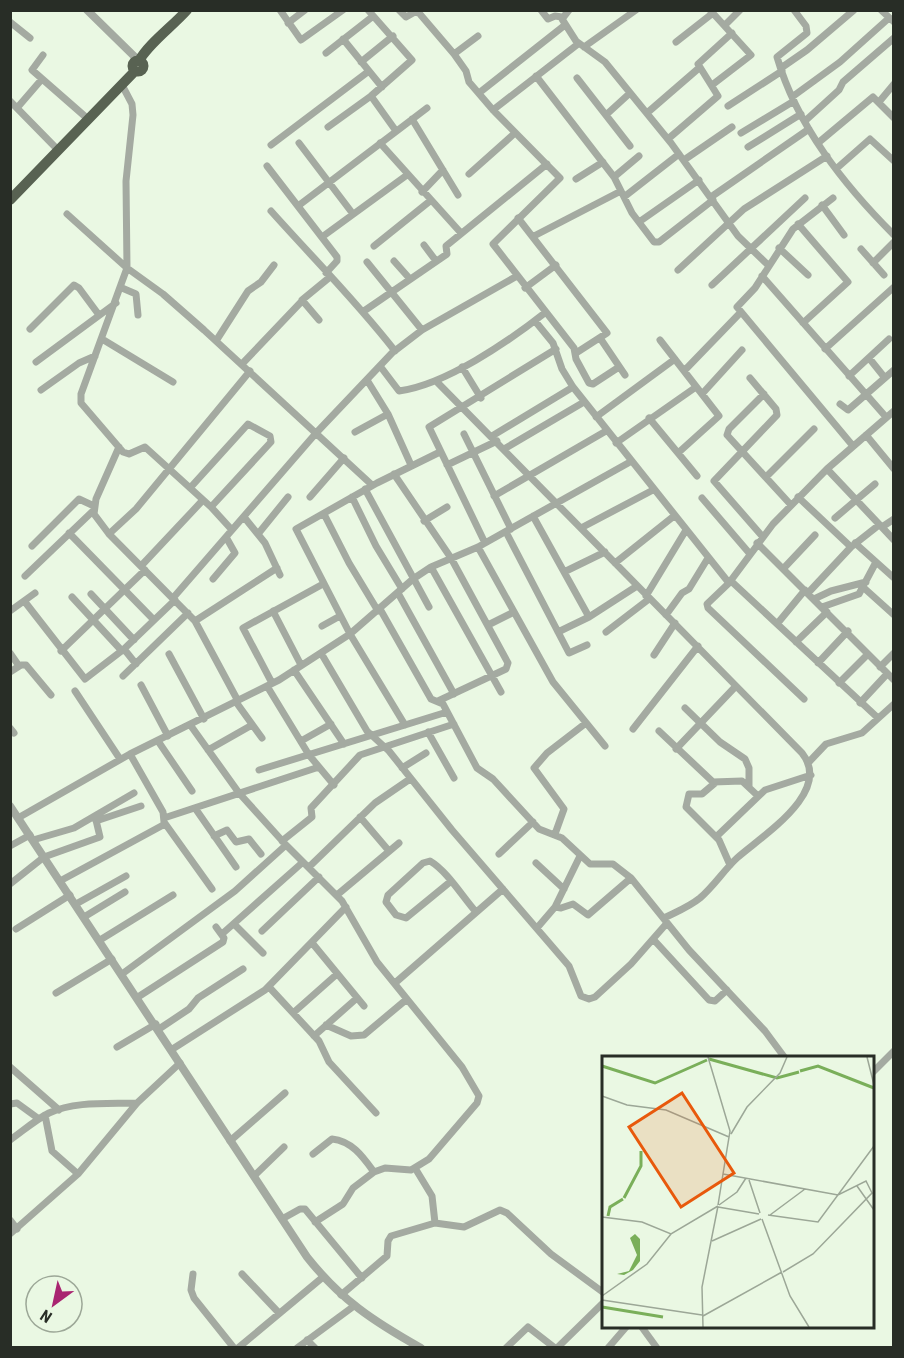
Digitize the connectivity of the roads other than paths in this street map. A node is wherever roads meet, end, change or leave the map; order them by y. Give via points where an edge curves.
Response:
1 (87, 10) edge
2 (187, 10) edge
3 (280, 10) edge
4 (305, 10) edge
5 (343, 10) edge
6 (399, 10) edge
7 (541, 10) edge
8 (569, 10) edge
9 (636, 10) edge
10 (740, 10) edge
11 (794, 10) edge
12 (854, 10) edge
13 (881, 10) edge
14 (712, 12) edge
15 (370, 14) edge
16 (562, 17) junction
17 (892, 20) edge
18 (10, 22) edge
19 (288, 23) junction
20 (565, 25) junction
21 (725, 25) junction
22 (732, 33) junction
23 (393, 36) junction
24 (478, 36) dead end
25 (30, 38) dead end
26 (894, 38) edge
27 (343, 39) junction
28 (676, 42) dead end
29 (581, 46) junction
30 (326, 53) dead end
31 (454, 54) junction
32 (43, 55) dead end
33 (361, 62) junction
34 (137, 64) junction
35 (699, 68) junction
36 (781, 70) junction
37 (369, 71) junction
38 (536, 76) junction
39 (577, 78) dead end
40 (42, 79) junction
41 (894, 84) edge
42 (122, 85) junction
43 (712, 85) junction
44 (382, 87) junction
45 (479, 93) junction
46 (630, 93) junction
47 (371, 96) junction
48 (793, 99) junction
49 (10, 101) edge
50 (879, 102) junction
51 (728, 106) dead end
52 (17, 108) junction
53 (427, 108) dead end
54 (493, 110) junction
55 (646, 113) junction
56 (607, 114) junction
57 (803, 118) junction
58 (894, 118) edge
59 (88, 119) junction
60 (412, 119) junction
61 (328, 127) dead end
62 (732, 127) dead end
63 (809, 129) junction
64 (396, 131) junction
65 (515, 133) junction
66 (741, 133) dead end
67 (668, 140) junction
68 (299, 142) dead end
69 (380, 143) junction
70 (818, 143) junction
71 (271, 145) dead end
72 (630, 146) dead end
73 (748, 147) dead end
74 (58, 150) junction
75 (639, 156) dead end
76 (827, 156) junction
77 (681, 157) junction
78 (893, 158) edge
79 (603, 162) junction
80 (547, 164) junction
81 (267, 166) dead end
82 (836, 169) junction
83 (443, 170) junction
84 (469, 174) dead end
85 (407, 175) junction
86 (614, 177) junction
87 (576, 179) dead end
88 (699, 180) junction
89 (327, 183) junction
90 (422, 192) junction
91 (623, 194) junction
92 (458, 195) dead end
93 (712, 198) junction
94 (805, 198) dead end
95 (833, 198) dead end
96 (10, 200) edge
97 (430, 201) junction
98 (822, 205) junction
99 (298, 206) junction
100 (271, 212) dead end
101 (67, 214) dead end
102 (353, 214) junction
103 (518, 218) junction
104 (639, 222) junction
105 (730, 222) junction
106 (798, 224) junction
107 (461, 233) junction
108 (844, 235) dead end
109 (894, 235) edge
110 (534, 236) junction
111 (322, 237) junction
112 (894, 242) edge
113 (424, 245) dead end
114 (374, 246) dead end
115 (750, 248) junction
116 (779, 248) junction
117 (861, 249) dead end
118 (394, 261) dead end
119 (436, 261) junction
120 (367, 262) dead end
121 (873, 262) junction
122 (274, 265) dead end
123 (556, 265) junction
124 (768, 265) junction
125 (127, 268) junction
126 (678, 270) dead end
127 (328, 275) junction
128 (808, 275) dead end
129 (884, 275) dead end
130 (517, 276) junction
131 (762, 276) junction
132 (410, 279) junction
133 (712, 285) dead end
134 (894, 287) edge
135 (122, 288) junction
136 (525, 288) junction
137 (390, 291) junction
138 (302, 301) junction
139 (116, 303) junction
140 (364, 311) junction
141 (546, 312) junction
142 (741, 312) junction
143 (99, 315) junction
144 (138, 315) dead end
145 (319, 320) dead end
146 (535, 321) junction
147 (803, 323) junction
148 (30, 329) dead end
149 (422, 330) junction
150 (600, 338) junction
151 (102, 339) junction
152 (889, 339) dead end
153 (660, 340) dead end
154 (216, 341) junction
155 (556, 349) junction
156 (825, 349) junction
157 (742, 350) dead end
158 (395, 351) junction
159 (576, 353) junction
160 (95, 356) junction
161 (869, 358) junction
162 (675, 359) junction
163 (36, 362) dead end
164 (242, 364) junction
165 (380, 366) junction
166 (462, 367) junction
167 (619, 367) junction
168 (894, 370) edge
169 (250, 371) junction
170 (684, 371) junction
171 (625, 375) dead end
172 (849, 375) junction
173 (750, 378) dead end
174 (885, 378) junction
175 (367, 380) junction
176 (173, 382) dead end
177 (437, 382) junction
178 (573, 387) junction
179 (696, 387) junction
180 (41, 390) dead end
181 (702, 394) junction
182 (764, 394) junction
183 (867, 395) junction
184 (481, 398) junction
185 (584, 402) junction
186 (840, 405) dead end
187 (464, 408) junction
188 (894, 411) edge
189 (388, 414) junction
190 (596, 417) junction
191 (886, 417) junction
192 (649, 418) junction
193 (813, 429) dead end
194 (606, 431) junction
195 (317, 432) junction
196 (355, 432) dead end
197 (464, 434) dead end
198 (866, 435) junction
199 (494, 438) junction
200 (616, 443) junction
201 (853, 446) junction
202 (118, 447) junction
203 (504, 448) junction
204 (440, 452) junction
205 (742, 452) junction
206 (473, 453) junction
207 (678, 453) junction
208 (344, 458) junction
209 (630, 462) junction
210 (411, 465) junction
211 (447, 465) junction
212 (168, 469) junction
213 (827, 469) junction
214 (894, 469) edge
215 (394, 474) junction
216 (528, 475) junction
217 (697, 476) dead end
218 (766, 477) junction
219 (875, 484) dead end
220 (368, 487) junction
221 (190, 488) junction
222 (653, 490) junction
223 (494, 496) junction
224 (288, 497) dead end
225 (310, 497) dead end
226 (352, 497) junction
227 (798, 497) junction
228 (702, 498) dead end
229 (856, 499) junction
230 (203, 500) junction
231 (555, 503) junction
232 (791, 505) junction
233 (211, 507) junction
234 (447, 507) dead end
235 (94, 508) junction
236 (324, 514) junction
237 (532, 516) junction
238 (674, 516) junction
239 (243, 517) junction
240 (835, 519) dead end
241 (894, 519) edge
242 (424, 521) junction
243 (881, 526) junction
244 (581, 528) junction
245 (686, 530) junction
246 (232, 531) junction
247 (508, 531) junction
248 (69, 533) junction
249 (110, 534) junction
250 (258, 534) junction
251 (815, 535) dead end
252 (762, 536) junction
253 (226, 537) junction
254 (894, 540) edge
255 (757, 543) junction
256 (481, 545) junction
257 (853, 545) junction
258 (32, 546) dead end
259 (605, 552) junction
260 (750, 554) junction
261 (450, 558) junction
262 (708, 558) junction
263 (876, 562) junction
264 (615, 563) junction
265 (431, 567) junction
266 (143, 568) junction
267 (783, 569) junction
268 (564, 572) junction
269 (25, 576) dead end
270 (894, 578) edge
271 (213, 579) dead end
272 (413, 579) junction
273 (730, 582) junction
274 (323, 584) junction
275 (865, 585) junction
276 (637, 586) junction
277 (125, 591) junction
278 (400, 591) junction
279 (806, 591) junction
280 (35, 593) dead end
281 (91, 594) dead end
282 (72, 597) dead end
283 (648, 597) junction
284 (174, 599) junction
285 (814, 599) junction
286 (25, 602) junction
287 (106, 608) junction
288 (429, 608) dead end
289 (825, 609) junction
290 (379, 610) junction
291 (10, 611) edge
292 (273, 611) junction
293 (514, 612) junction
294 (188, 613) junction
295 (340, 615) junction
296 (666, 615) junction
297 (894, 615) edge
298 (589, 617) junction
299 (93, 621) junction
300 (154, 621) junction
301 (195, 621) junction
302 (675, 623) junction
303 (777, 624) junction
304 (322, 626) dead end
305 (488, 626) junction
306 (558, 632) junction
307 (606, 632) dead end
308 (848, 632) junction
309 (350, 634) junction
310 (134, 640) junction
311 (796, 642) junction
312 (588, 645) dead end
313 (698, 646) junction
314 (123, 650) junction
315 (61, 651) junction
316 (10, 653) edge
317 (321, 653) junction
318 (894, 653) edge
319 (169, 654) dead end
320 (868, 654) junction
321 (654, 655) dead end
322 (818, 663) junction
323 (136, 664) junction
324 (18, 666) junction
325 (298, 667) junction
326 (880, 667) junction
327 (10, 672) edge
328 (887, 674) junction
329 (123, 676) dead end
330 (491, 676) junction
331 (894, 680) edge
332 (839, 683) junction
333 (270, 684) junction
334 (141, 685) dead end
335 (736, 686) junction
336 (75, 691) dead end
337 (501, 692) dead end
338 (454, 694) junction
339 (51, 695) dead end
340 (804, 699) dead end
341 (237, 702) junction
342 (438, 702) junction
343 (860, 703) junction
344 (894, 704) edge
345 (685, 708) dead end
346 (447, 711) junction
347 (878, 718) junction
348 (204, 719) junction
349 (586, 723) junction
350 (252, 724) junction
351 (331, 724) junction
352 (454, 724) junction
353 (700, 724) junction
354 (405, 725) junction
355 (191, 726) junction
356 (633, 729) dead end
357 (659, 731) dead end
358 (428, 732) junction
359 (371, 735) junction
360 (168, 736) junction
361 (262, 738) dead end
362 (158, 741) junction
363 (301, 741) junction
364 (344, 744) junction
365 (384, 746) junction
366 (605, 746) dead end
367 (676, 749) junction
368 (208, 750) junction
369 (426, 753) dead end
370 (130, 754) junction
371 (309, 755) junction
372 (120, 759) junction
373 (809, 762) junction
374 (319, 767) junction
375 (402, 768) junction
376 (259, 770) dead end
377 (811, 776) junction
378 (454, 778) dead end
379 (410, 779) junction
380 (715, 783) junction
381 (334, 785) junction
382 (749, 787) junction
383 (192, 791) dead end
384 (134, 793) dead end
385 (240, 793) junction
386 (758, 796) junction
387 (10, 806) edge
388 (141, 806) dead end
389 (195, 808) junction
390 (360, 817) junction
391 (18, 818) junction
392 (95, 819) junction
393 (164, 821) junction
394 (532, 822) junction
395 (555, 834) junction
396 (214, 836) junction
397 (716, 837) junction
398 (31, 838) junction
399 (284, 843) junction
400 (399, 843) dead end
401 (10, 846) edge
402 (389, 851) junction
403 (261, 854) dead end
404 (499, 854) dead end
405 (580, 856) junction
406 (44, 857) junction
407 (537, 863) dead end
408 (306, 865) junction
409 (730, 865) junction
410 (236, 867) dead end
411 (126, 876) dead end
412 (319, 877) junction
413 (631, 878) junction
414 (60, 881) junction
415 (450, 882) junction
416 (10, 884) edge
417 (503, 889) junction
418 (212, 890) dead end
419 (564, 890) junction
420 (125, 892) dead end
421 (70, 895) junction
422 (173, 895) dead end
423 (337, 895) junction
424 (76, 904) junction
425 (346, 907) junction
426 (555, 907) junction
427 (476, 912) junction
428 (84, 917) junction
429 (665, 921) junction
430 (234, 924) junction
431 (216, 927) dead end
432 (537, 928) junction
433 (16, 929) dead end
434 (262, 931) dead end
435 (222, 934) junction
436 (653, 939) junction
437 (100, 940) junction
438 (313, 944) junction
439 (263, 953) dead end
440 (112, 959) junction
441 (243, 969) dead end
442 (122, 974) junction
443 (337, 974) junction
444 (395, 983) junction
445 (269, 987) junction
446 (727, 990) junction
447 (56, 993) dead end
448 (138, 997) junction
449 (357, 998) junction
450 (407, 999) junction
451 (364, 1006) dead end
452 (293, 1013) junction
453 (326, 1025) junction
454 (158, 1026) junction
455 (314, 1036) junction
456 (117, 1047) dead end
457 (171, 1050) junction
458 (894, 1051) edge
459 (784, 1056) edge
460 (180, 1063) junction
461 (10, 1068) edge
462 (874, 1072) edge
463 (285, 1093) dead end
464 (137, 1103) junction
465 (10, 1104) edge
466 (59, 1110) junction
467 (376, 1113) dead end
468 (42, 1117) junction
469 (10, 1140) edge
470 (230, 1141) junction
471 (284, 1147) dead end
472 (313, 1154) dead end
473 (415, 1168) junction
474 (374, 1172) junction
475 (78, 1174) junction
476 (254, 1176) junction
477 (282, 1219) junction
478 (10, 1221) edge
479 (315, 1222) junction
480 (435, 1223) junction
481 (17, 1229) junction
482 (10, 1234) edge
483 (193, 1274) dead end
484 (242, 1274) dead end
485 (323, 1277) junction
486 (362, 1278) junction
487 (602, 1292) edge
488 (341, 1295) junction
489 (602, 1304) edge
490 (354, 1306) junction
491 (279, 1313) junction
492 (625, 1328) edge
493 (643, 1328) edge
494 (307, 1340) junction
495 (236, 1347) edge
496 (297, 1347) edge
497 (315, 1347) edge
498 (421, 1347) edge
499 (506, 1347) edge
500 (556, 1347) edge
501 (608, 1347) edge
502 (657, 1347) edge

1 - 34 street
2 - 34 highway via 147,48
3 - 19 street
4 - 19 street
5 - 19 street via 302,40
6 - 31 street via 406,18 418,12
7 - 16 street via 548,19
8 - 16 street
9 - 29 street
10 - 21 street
11 - 36 street via 808,31 777,55
12 - 36 street
13 - 17 street
14 - 21 street
14 - 28 street
15 - 23 street
15 - 27 street
16 - 20 street
17 - 48 street
18 - 25 street
20 - 29 street
20 - 45 street
21 - 22 street
22 - 35 street via 699,62
22 - 43 street via 750,56
23 - 33 street
23 - 44 street via 412,60
24 - 31 street
26 - 57 street
27 - 30 street
27 - 33 street
29 - 38 street
29 - 46 street via 604,62
31 - 45 street
32 - 40 street via 32,69
33 - 37 street
34 - 42 highway
35 - 43 street
35 - 55 street
36 - 48 street
36 - 51 street
37 - 44 street
37 - 71 street
38 - 54 street
38 - 79 street
39 - 56 street
40 - 52 street
40 - 59 street
41 - 50 street
42 - 59 highway
42 - 125 street via 133,115 126,181
43 - 67 street via 718,96
44 - 47 street
45 - 54 street
46 - 55 street
46 - 56 street
47 - 61 street
47 - 64 street
48 - 57 street
48 - 66 street
49 - 52 street
50 - 58 street
50 - 70 street via 872,98
52 - 74 street
53 - 60 street
54 - 65 street
55 - 67 street
56 - 72 street
57 - 63 street
57 - 73 street
59 - 74 highway
60 - 64 street
60 - 83 street
62 - 77 street
63 - 70 street
63 - 93 street
64 - 69 street
65 - 80 street
65 - 84 street
67 - 77 street
68 - 89 street
69 - 85 street
69 - 89 street
70 - 76 street
74 - 96 highway
75 - 86 street
76 - 82 street
76 - 105 street via 751,203
77 - 88 street
77 - 91 street
78 - 82 street via 870,139
79 - 86 street
79 - 87 street
80 - 103 street via 560,180
80 - 107 street
81 - 99 street
82 - 109 street
83 - 90 street
83 - 92 street
85 - 90 street
85 - 102 street
86 - 91 street
88 - 93 street
88 - 104 street
89 - 99 street
89 - 102 street
90 - 97 street
91 - 104 street
91 - 110 street
93 - 104 street via 657,243
93 - 105 street
94 - 115 street
95 - 98 street
97 - 107 street
97 - 114 street
98 - 106 street
98 - 108 street
99 - 111 street
100 - 127 street
101 - 125 street
102 - 111 street
103 - 110 street
103 - 130 street via 493,243
105 - 115 street
105 - 126 street
106 - 116 street
106 - 147 street via 848,282
107 - 119 street
110 - 123 street
111 - 127 street via 338,259
112 - 121 street
113 - 119 street
115 - 124 street
115 - 133 street
116 - 124 street
116 - 128 street
117 - 121 street
118 - 132 street
119 - 132 street
120 - 137 street
121 - 129 street
122 - 154 street via 248,291
123 - 136 street
123 - 150 street via 606,331
124 - 131 street
125 - 135 street
125 - 154 street
127 - 138 street
127 - 140 street
130 - 136 street
130 - 149 street
131 - 142 street via 737,306
131 - 147 street
132 - 137 street
134 - 156 street
135 - 139 street
135 - 144 street via 136,294
136 - 141 street
137 - 140 street
137 - 149 street
138 - 145 street
138 - 164 street
139 - 143 street
139 - 151 street
140 - 158 street
141 - 146 street
141 - 159 street
142 - 170 street
142 - 201 street
143 - 148 street via 74,285
143 - 163 street
146 - 155 street
146 - 166 street
147 - 156 street
149 - 158 street
150 - 159 street
150 - 167 street
151 - 160 street
151 - 176 street
152 - 161 street
153 - 162 street
154 - 164 street
155 - 178 street
155 - 184 street
156 - 172 street
157 - 181 street
158 - 165 street
159 - 167 street via 590,384
160 - 180 street via 78,363
160 - 202 street via 81,403
161 - 172 street
161 - 174 street
162 - 170 street
162 - 190 street
164 - 169 street
165 - 175 street
165 - 177 street via 399,391
166 - 177 street
166 - 184 street
167 - 171 street
168 - 174 street
169 - 195 street
169 - 212 street
170 - 179 street
172 - 183 street
173 - 182 street
174 - 183 street
175 - 189 street
175 - 195 street
177 - 187 street
178 - 185 street
178 - 199 street
179 - 181 street
179 - 192 street
181 - 207 street via 719,417
182 - 205 street via 777,415
182 - 205 street via 727,432
183 - 186 street via 847,410
183 - 191 street
184 - 187 street
185 - 190 street
185 - 203 street
187 - 199 street
187 - 204 street via 429,427
188 - 191 street
189 - 196 street
189 - 210 street
190 - 194 street
191 - 198 street
192 - 200 street
192 - 207 street
193 - 218 street
194 - 200 street
194 - 216 street
195 - 208 street
195 - 239 street
197 - 206 street
198 - 201 street
198 - 214 street
199 - 203 street
199 - 206 street
200 - 209 street
201 - 213 street
202 - 212 street via 129,454 144,446
202 - 235 street
203 - 216 street
204 - 210 street
204 - 211 street
205 - 218 street
205 - 252 street via 714,481
206 - 211 street
206 - 223 street
207 - 217 street
208 - 220 street
208 - 225 street
209 - 222 street
209 - 231 street
210 - 215 street
211 - 256 street
212 - 221 street
212 - 249 street
213 - 227 street
213 - 229 street
215 - 220 street
215 - 242 street
216 - 223 street
216 - 231 street
218 - 232 street
219 - 229 street
220 - 226 street
220 - 272 street
221 - 230 street
221 - 233 street via 248,424 270,436 271,442
222 - 238 street
222 - 244 street
223 - 247 street
224 - 250 street
226 - 236 street
226 - 278 street
227 - 232 street
227 - 257 street
228 - 260 street
229 - 240 street
229 - 243 street
230 - 233 street
230 - 266 street
231 - 237 street
231 - 244 street
232 - 252 street
233 - 246 street
234 - 242 street
235 - 248 street
235 - 249 street
235 - 258 street via 79,499
236 - 274 street via 296,529
236 - 290 street
237 - 247 street
237 - 268 street
238 - 245 street
238 - 264 street
239 - 246 street
239 - 250 street
241 - 243 street
242 - 261 street
243 - 254 street
243 - 257 street
244 - 259 street
245 - 262 street
245 - 283 street
246 - 253 street
247 - 256 street
247 - 306 street
248 - 269 street
248 - 277 street
249 - 266 street
250 - 301 street via 278,571
251 - 267 street
252 - 255 street
253 - 271 street via 235,553
253 - 284 street
255 - 260 street
255 - 267 street
256 - 261 street
256 - 293 street
257 - 263 street
257 - 279 street
259 - 264 street
259 - 268 street
260 - 273 street
261 - 265 street
261 - 305 street
262 - 273 street
262 - 296 street via 690,588
263 - 270 street
263 - 275 street
264 - 276 street
265 - 272 street
265 - 330 street
266 - 277 street
266 - 284 street
267 - 279 street
268 - 298 street
272 - 278 street
272 - 288 street
273 - 303 street
273 - 340 street via 708,603 708,608
274 - 292 street
274 - 295 street
275 - 285 street via 831,591
275 - 289 street via 854,597
275 - 297 street
276 - 283 street
276 - 298 street
277 - 287 street
277 - 300 street
278 - 290 street
278 - 338 street
279 - 285 street
279 - 303 street
280 - 286 street
281 - 287 street
282 - 299 street
283 - 296 street
283 - 307 street
284 - 294 street
284 - 300 street
285 - 289 street
286 - 291 street
286 - 315 street
287 - 299 street
287 - 310 street
289 - 308 street
289 - 311 street
290 - 309 street
290 - 342 street via 431,699
292 - 325 street
292 - 333 street via 243,629
293 - 305 street
293 - 349 street via 553,682
294 - 301 street
294 - 323 street
295 - 304 street
295 - 309 street
296 - 302 street
298 - 306 street
299 - 314 street
299 - 315 street
300 - 310 street
301 - 341 street
302 - 313 street
302 - 321 street
303 - 311 street
305 - 330 street via 509,665
306 - 312 street via 570,654
308 - 320 street
308 - 322 street
309 - 317 street
309 - 354 street
310 - 314 street
311 - 322 street
313 - 335 street
313 - 356 street
314 - 315 street via 85,679
314 - 323 street
316 - 324 street
317 - 325 street
317 - 359 street
318 - 326 street
319 - 348 street
320 - 326 street
320 - 332 street
322 - 332 street
323 - 329 street
324 - 327 street
324 - 339 street via 28,667
325 - 333 street
325 - 351 street
326 - 328 street
328 - 331 street
328 - 343 street
330 - 337 street
330 - 338 street
332 - 343 street
333 - 341 street
333 - 363 street
334 - 360 street
335 - 353 street
335 - 373 street
336 - 372 street
338 - 342 street
341 - 348 street
341 - 350 street
342 - 346 street
343 - 347 street
344 - 347 street
345 - 353 street
346 - 352 street
346 - 354 street
347 - 373 street via 862,733 826,744
348 - 355 street
349 - 366 street
349 - 395 street via 534,768 564,810
350 - 361 street
350 - 368 street
351 - 363 street
351 - 364 street
352 - 358 street
352 - 394 street via 476,766
353 - 367 street
353 - 382 street via 745,759
354 - 359 street
355 - 360 street
355 - 368 street
357 - 367 street
358 - 365 street
358 - 378 street
359 - 364 street
359 - 365 street
360 - 362 street
362 - 370 street
362 - 383 street
363 - 371 street
364 - 371 street
365 - 375 street
365 - 381 street via 358,756
367 - 380 street
368 - 385 street
369 - 375 street
370 - 372 street
370 - 393 street
371 - 374 street
371 - 376 street
372 - 391 street
373 - 377 street
374 - 381 street
374 - 385 street
375 - 379 street
377 - 386 street via 768,789
377 - 409 street via 796,805
379 - 390 street
379 - 417 street
380 - 382 street via 740,781
380 - 397 street via 702,794 689,794 686,805
381 - 399 street via 311,808 312,817
382 - 386 street
384 - 392 street
385 - 389 street
385 - 399 street
386 - 397 street
387 - 391 street
388 - 392 street
389 - 393 street
389 - 396 street
390 - 402 street
390 - 408 street
391 - 398 street
392 - 398 street
392 - 406 street via 100,837
393 - 414 street
393 - 418 street
394 - 395 street
394 - 404 street
395 - 405 street
396 - 403 street via 227,830 236,842 249,839
396 - 410 street
397 - 409 street
398 - 401 street
398 - 406 street
399 - 408 street
399 - 442 street via 219,904
400 - 402 street
402 - 423 street
405 - 413 street via 590,864 614,864
405 - 419 street
406 - 414 street
406 - 416 street
407 - 419 street
408 - 412 street
408 - 430 street
409 - 429 street via 701,897
411 - 424 street
412 - 423 street
412 - 434 street
413 - 426 street via 588,915 573,904
413 - 429 street
414 - 421 street
415 - 415 street via 406,918 399,917 386,902 388,895 428,861
415 - 427 street
417 - 427 street
417 - 432 street
419 - 426 street
420 - 428 street
421 - 424 street
421 - 433 street
422 - 437 street
423 - 425 street
424 - 428 street
425 - 438 street
425 - 444 street via 365,945
426 - 432 street
427 - 444 street
428 - 437 street
429 - 436 street
429 - 446 street
430 - 435 street
430 - 439 street
431 - 435 street
432 - 436 street via 572,969 579,994 586,999 595,997
435 - 448 street via 223,942
436 - 446 street via 709,1000 715,1001
437 - 440 street
438 - 443 street
438 - 445 street
440 - 442 street
440 - 447 street
441 - 454 street via 201,996 189,1009
442 - 448 street
443 - 449 street
443 - 452 street
444 - 450 street
445 - 452 street
445 - 457 street
446 - 459 street
448 - 454 street
449 - 451 street
449 - 453 street
450 - 453 street via 360,1037
450 - 473 street via 462,1067 479,1098 435,1154
452 - 455 street
453 - 455 street
454 - 456 street
454 - 457 street
455 - 467 street via 326,1058
457 - 460 street
458 - 462 street
460 - 464 street
460 - 470 street
461 - 466 street
463 - 470 street
464 - 466 street
464 - 475 street
465 - 468 street via 17,1103
466 - 468 street
468 - 469 street
468 - 475 street via 52,1151
470 - 476 street
471 - 476 street
472 - 474 street via 332,1139 337,1140 357,1150
473 - 474 street
473 - 480 street via 432,1196
474 - 479 street via 353,1188 343,1204
475 - 481 street
476 - 477 street
477 - 479 street via 302,1208
477 - 485 street
478 - 481 street
479 - 486 street
480 - 486 street via 391,1236 387,1256
480 - 487 street via 464,1227 502,1210 551,1254
481 - 482 street
483 - 495 street via 194,1298
484 - 491 street
485 - 488 street
485 - 491 street
486 - 488 street
488 - 490 street
489 - 500 street
490 - 494 street
490 - 498 street
491 - 495 street
492 - 501 street
493 - 502 street
494 - 496 street
494 - 497 street
499 - 500 street via 528,1327

